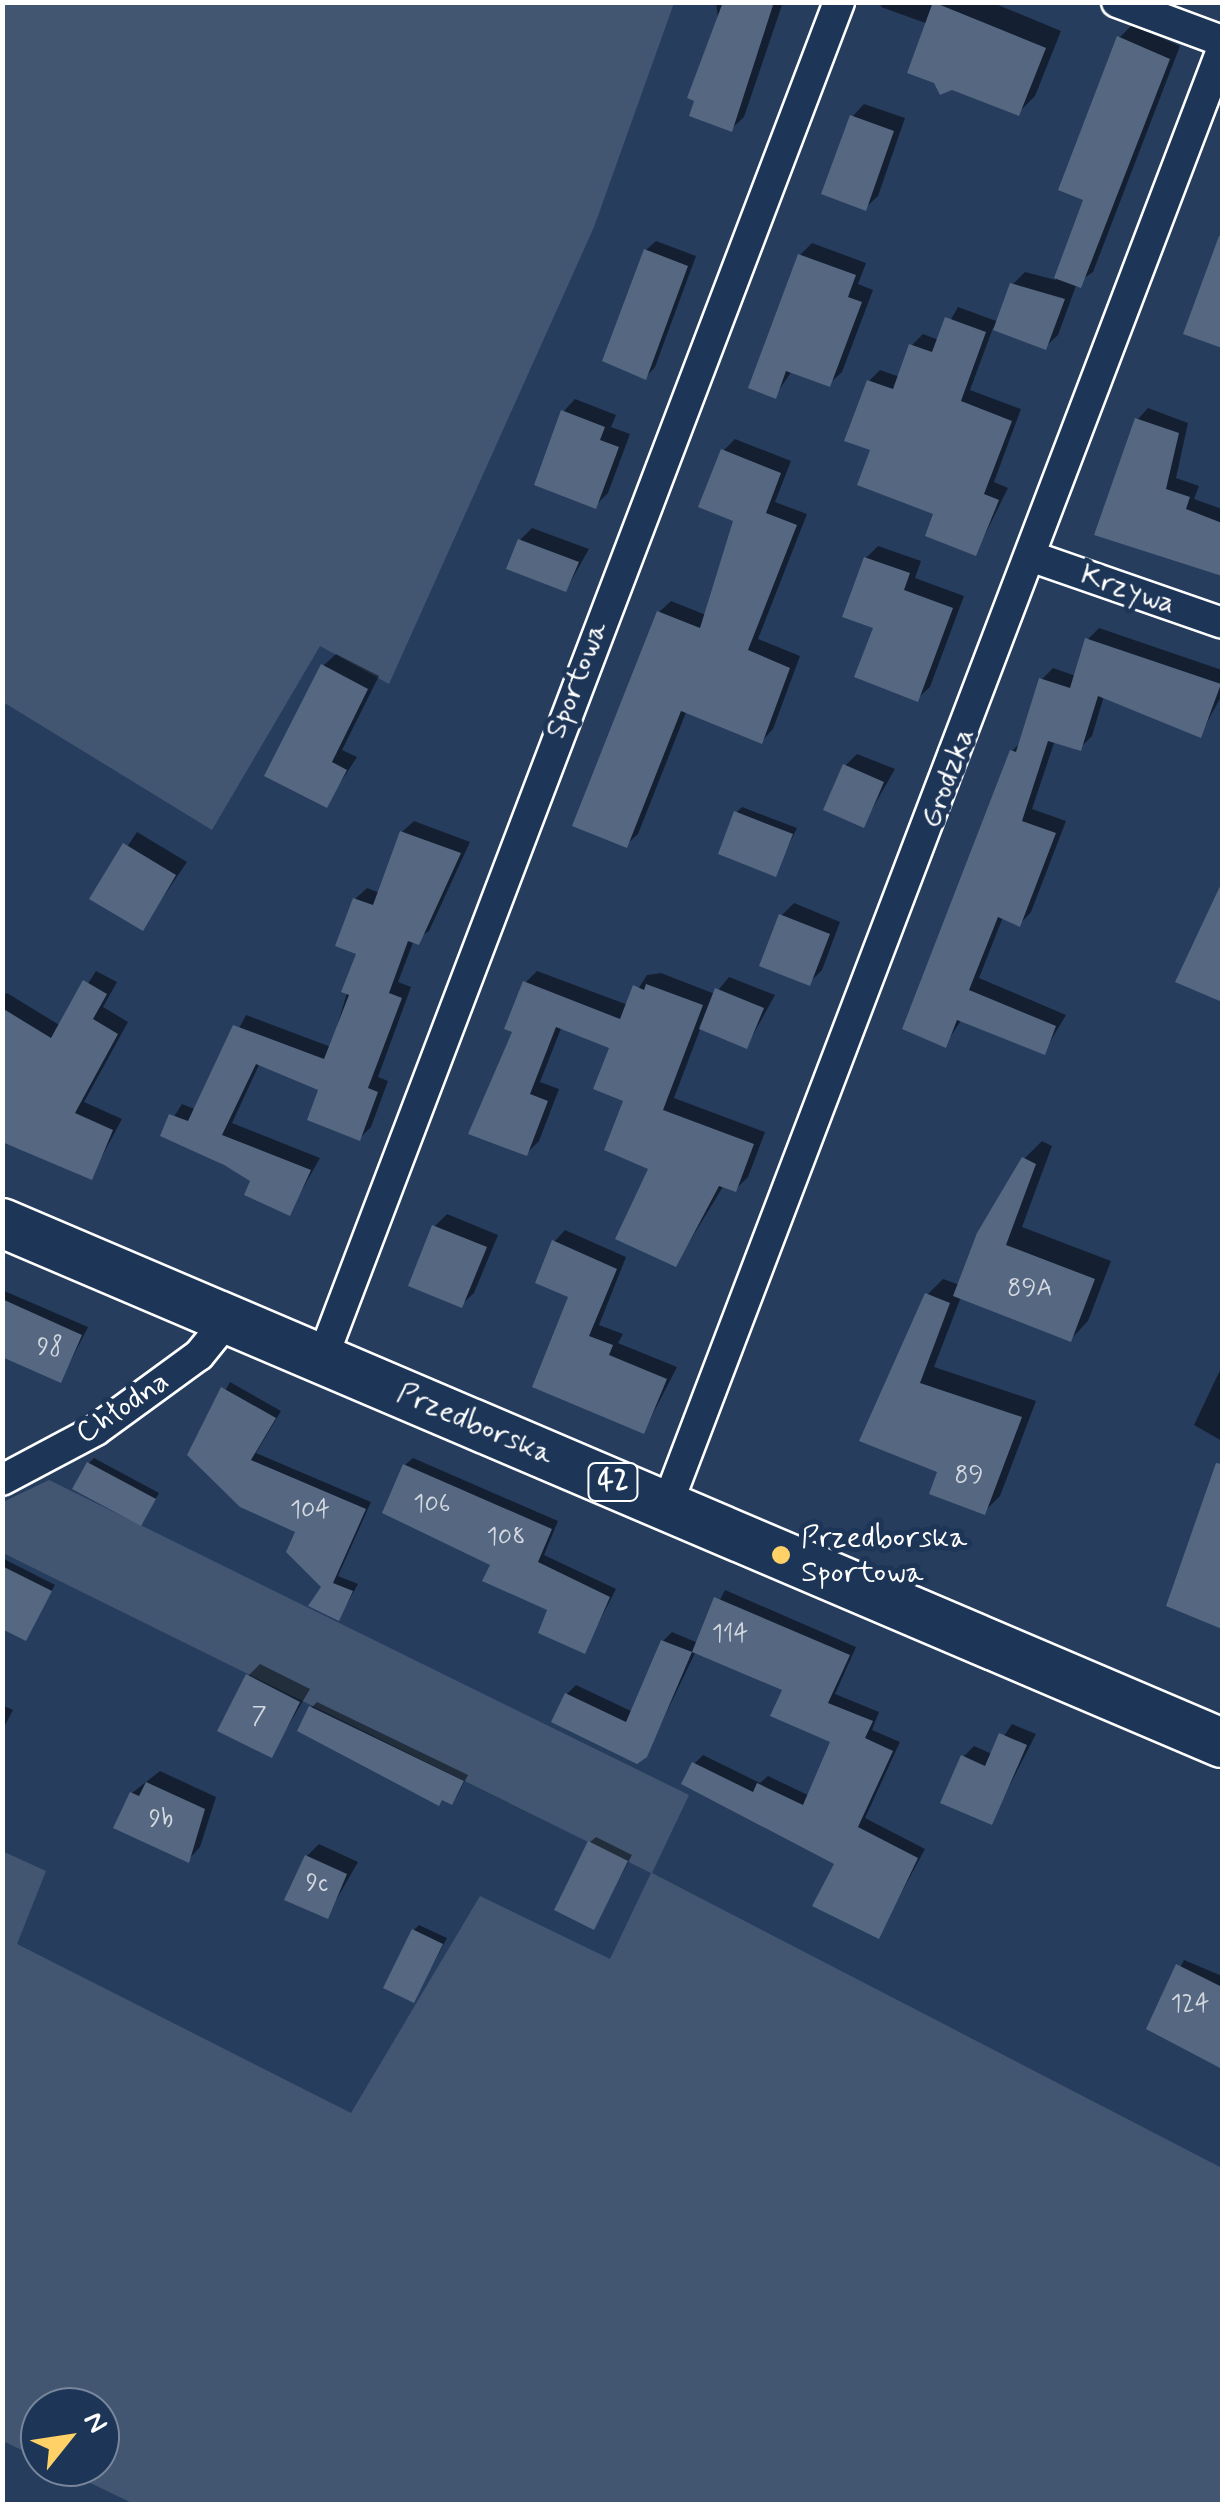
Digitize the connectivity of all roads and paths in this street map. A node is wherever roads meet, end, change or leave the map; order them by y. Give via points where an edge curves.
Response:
1 (839, 2) edge
2 (1118, 2) edge
3 (1222, 41) edge
4 (1222, 50) edge
5 (1033, 557) junction
6 (1222, 622) edge
7 (2, 1223) edge
8 (229, 1318) junction
9 (322, 1359) junction
10 (2, 1480) edge
11 (667, 1505) junction
12 (1222, 1743) edge

1 - 9 street, Sportowa
2 - 3 street
4 - 5 street, Grodzka
5 - 6 street, Krzywa
5 - 11 street, Grodzka
7 - 8 main road, Przedborska / 42
8 - 9 main road, Przedborska / 42
8 - 10 street, Chłodna via 200,1355 96,1430
9 - 11 main road, Przedborska / 42
11 - 12 main road, Przedborska / 42

